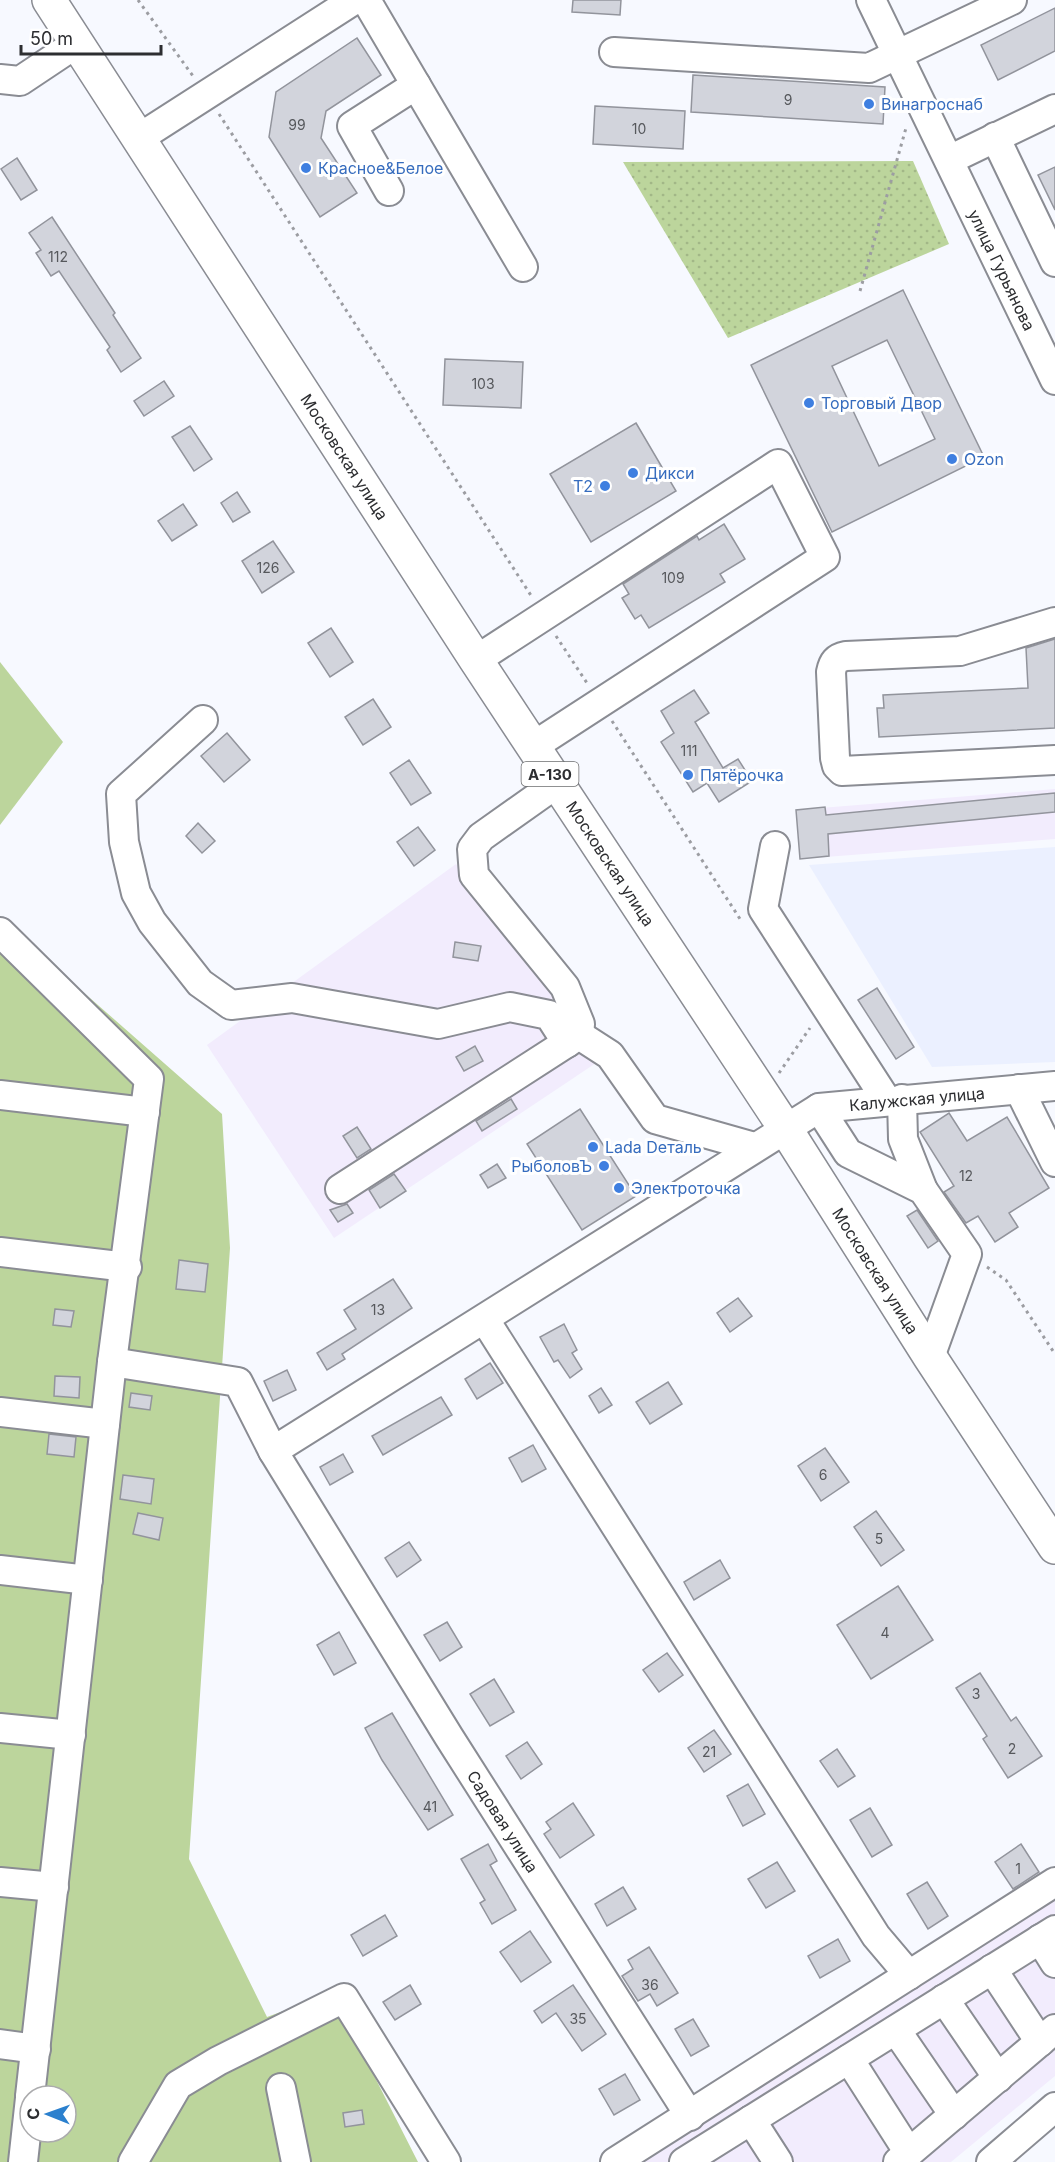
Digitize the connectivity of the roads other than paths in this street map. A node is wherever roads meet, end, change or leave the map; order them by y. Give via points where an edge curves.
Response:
1 (49, 0) edge
2 (354, 0) edge
3 (366, 0) edge
4 (871, 0) edge
5 (1012, 0) edge
6 (77, 43) junction
7 (614, 52) dead end
8 (898, 55) junction
9 (0, 79) edge
10 (416, 86) junction
11 (1055, 109) edge
12 (995, 137) junction
13 (139, 138) junction
14 (949, 160) junction
15 (389, 191) dead end
16 (1055, 262) edge
17 (523, 267) dead end
18 (1055, 380) edge
19 (1055, 622) edge
20 (476, 660) junction
21 (203, 720) dead end
22 (532, 747) junction
23 (1055, 760) edge
24 (553, 786) dead end
25 (775, 846) dead end
26 (0, 932) edge
27 (573, 1039) junction
28 (1055, 1086) edge
29 (1019, 1089) junction
30 (0, 1095) edge
31 (894, 1100) junction
32 (819, 1108) junction
33 (145, 1112) junction
34 (785, 1128) junction
35 (754, 1148) junction
36 (1055, 1162) edge
37 (340, 1189) dead end
38 (923, 1190) junction
39 (0, 1252) edge
40 (127, 1267) junction
41 (485, 1320) junction
42 (930, 1357) junction
43 (112, 1362) junction
44 (0, 1412) edge
45 (105, 1424) junction
46 (273, 1451) junction
47 (1053, 1541) edge
48 (0, 1570) edge
49 (88, 1580) junction
50 (0, 1728) edge
51 (70, 1735) junction
52 (0, 1882) edge
53 (1055, 1882) edge
54 (54, 1887) junction
55 (1047, 1934) edge
56 (1055, 1963) edge
57 (992, 1969) junction
58 (909, 1974) junction
59 (944, 1999) junction
60 (896, 2030) junction
61 (1048, 2036) edge
62 (0, 2044) edge
63 (36, 2049) junction
64 (849, 2059) junction
65 (998, 2078) junction
66 (32, 2084) edge
67 (281, 2088) dead end
68 (1055, 2107) edge
69 (954, 2115) junction
70 (690, 2116) junction
71 (751, 2120) junction
72 (24, 2144) edge
73 (904, 2157) edge
74 (698, 2158) edge
75 (22, 2162) edge
76 (133, 2162) edge
77 (296, 2162) edge
78 (446, 2162) edge
79 (615, 2162) edge
80 (778, 2162) edge
81 (990, 2162) edge

1 - 6 highway, Московская улица / А-130
2 - 13 street
3 - 10 street
4 - 8 street, улица Гурьянова
5 - 8 street
6 - 9 street via 20,81
6 - 13 highway, Московская улица / А-130
7 - 8 street via 869,68
8 - 14 street, улица Гурьянова
10 - 15 street via 352,126
10 - 17 street
11 - 12 street
12 - 14 street
12 - 16 street
13 - 20 highway, Московская улица / А-130
14 - 18 street, улица Гурьянова
19 - 23 street via 960,651 837,658 831,672 835,758 842,771
20 - 22 highway, Московская улица / А-130
20 - 22 street via 778,464 825,557
21 - 27 street via 121,794 124,842 136,893 152,922 200,983 231,1005 292,998 438,1024 510,1007 549,1015
22 - 34 highway, Московская улица / А-130
24 - 27 street via 482,837 472,849 474,875 565,987 580,1024
25 - 31 street via 764,909
26 - 33 street via 149,1079
27 - 35 street via 610,1054 656,1119
27 - 37 street
28 - 29 street, Калужская улица
29 - 31 street, Калужская улица
29 - 36 street
30 - 33 street
31 - 32 street, Калужская улица
31 - 38 street via 903,1139
32 - 34 street, Калужская улица
32 - 38 street via 848,1153
33 - 40 street
34 - 35 street, Калужская улица
34 - 42 highway, Московская улица / А-130
35 - 41 street, Калужская улица
38 - 42 street via 967,1254
39 - 40 street
40 - 43 street
41 - 46 street, Калужская улица
41 - 58 street via 876,1936
42 - 47 highway, Московская улица / А-130
43 - 45 street
43 - 46 street, Садовая улица via 238,1382
44 - 45 street
45 - 49 street
46 - 70 street, Садовая улица
48 - 49 street
49 - 51 street
50 - 51 street
51 - 54 street
52 - 54 street
53 - 58 street
54 - 63 street
55 - 56 street
55 - 57 street
57 - 59 street
57 - 61 street
58 - 70 street
59 - 60 street
59 - 65 street
60 - 64 street
60 - 69 street
61 - 65 street
62 - 63 street
63 - 66 street
64 - 71 street
64 - 73 street
65 - 69 street
67 - 77 street
68 - 81 street
69 - 73 street
70 - 79 street
71 - 74 street
71 - 80 street
72 - 75 street
76 - 78 street via 178,2085 344,1998

